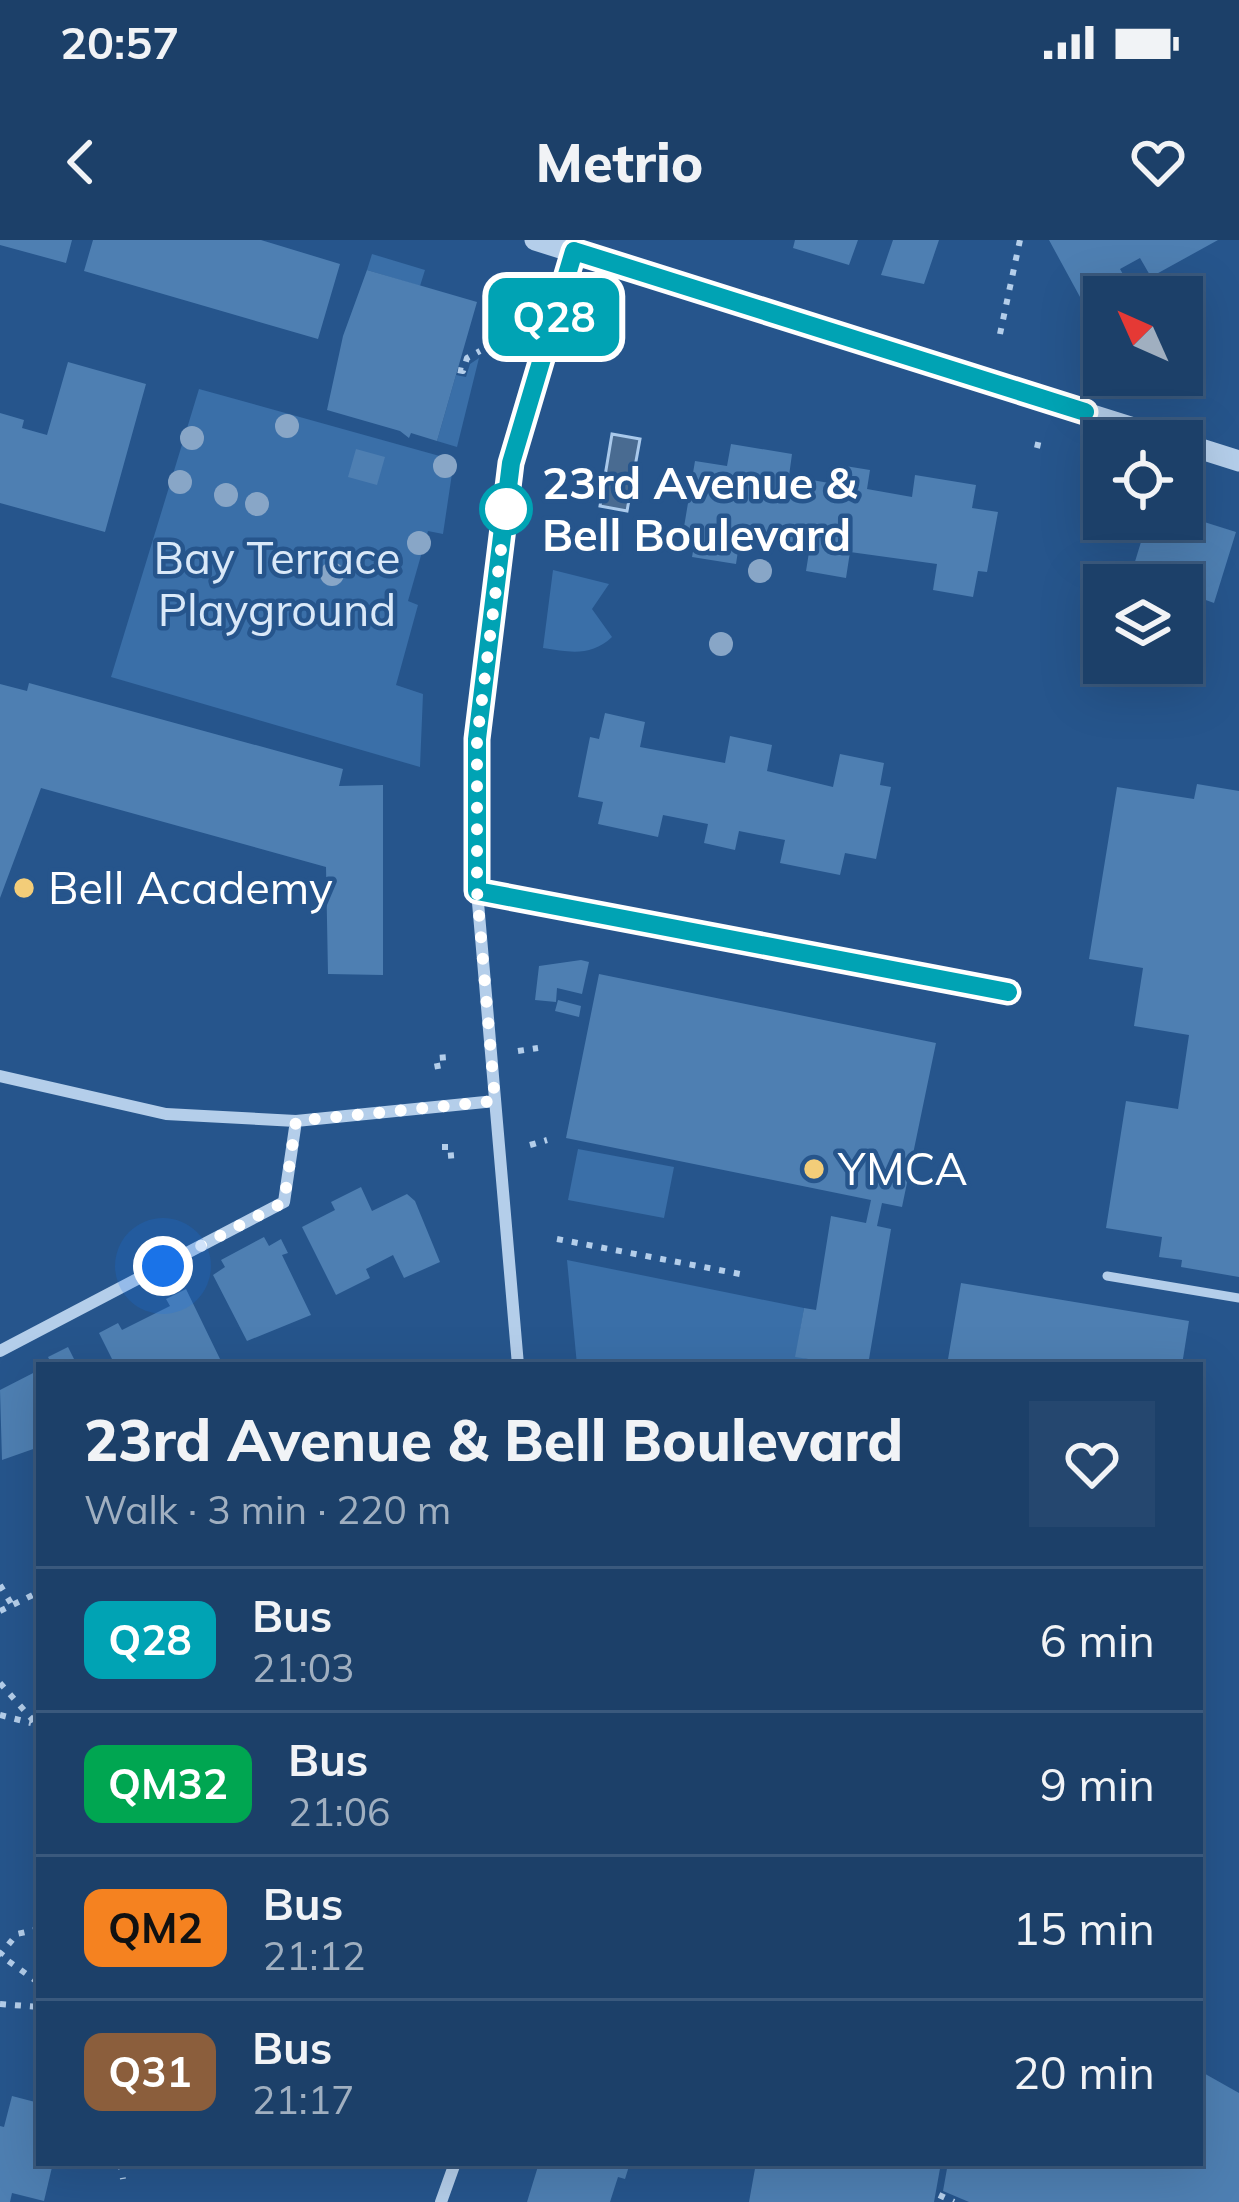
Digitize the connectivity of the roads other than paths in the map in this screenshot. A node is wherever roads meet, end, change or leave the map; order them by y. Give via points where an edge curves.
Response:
1 (535, 240) edge
2 (575, 246) edge
3 (1111, 420) edge
4 (1203, 450) edge
5 (1239, 461) edge
6 (477, 891) junction
7 (1008, 992) dead end
8 (0, 1076) edge
9 (495, 1101) junction
10 (296, 1121) junction
11 (1107, 1276) dead end
12 (1239, 1298) edge
13 (0, 1351) edge
14 (518, 1362) edge
15 (454, 2166) edge
16 (441, 2202) edge

1 - 2 street
2 - 3 street
2 - 6 street via 511,463 477,739
4 - 5 street
6 - 7 street
6 - 9 street
8 - 10 street via 166,1114
9 - 10 street
9 - 14 street
10 - 13 street via 284,1202
11 - 12 lane
15 - 16 street

